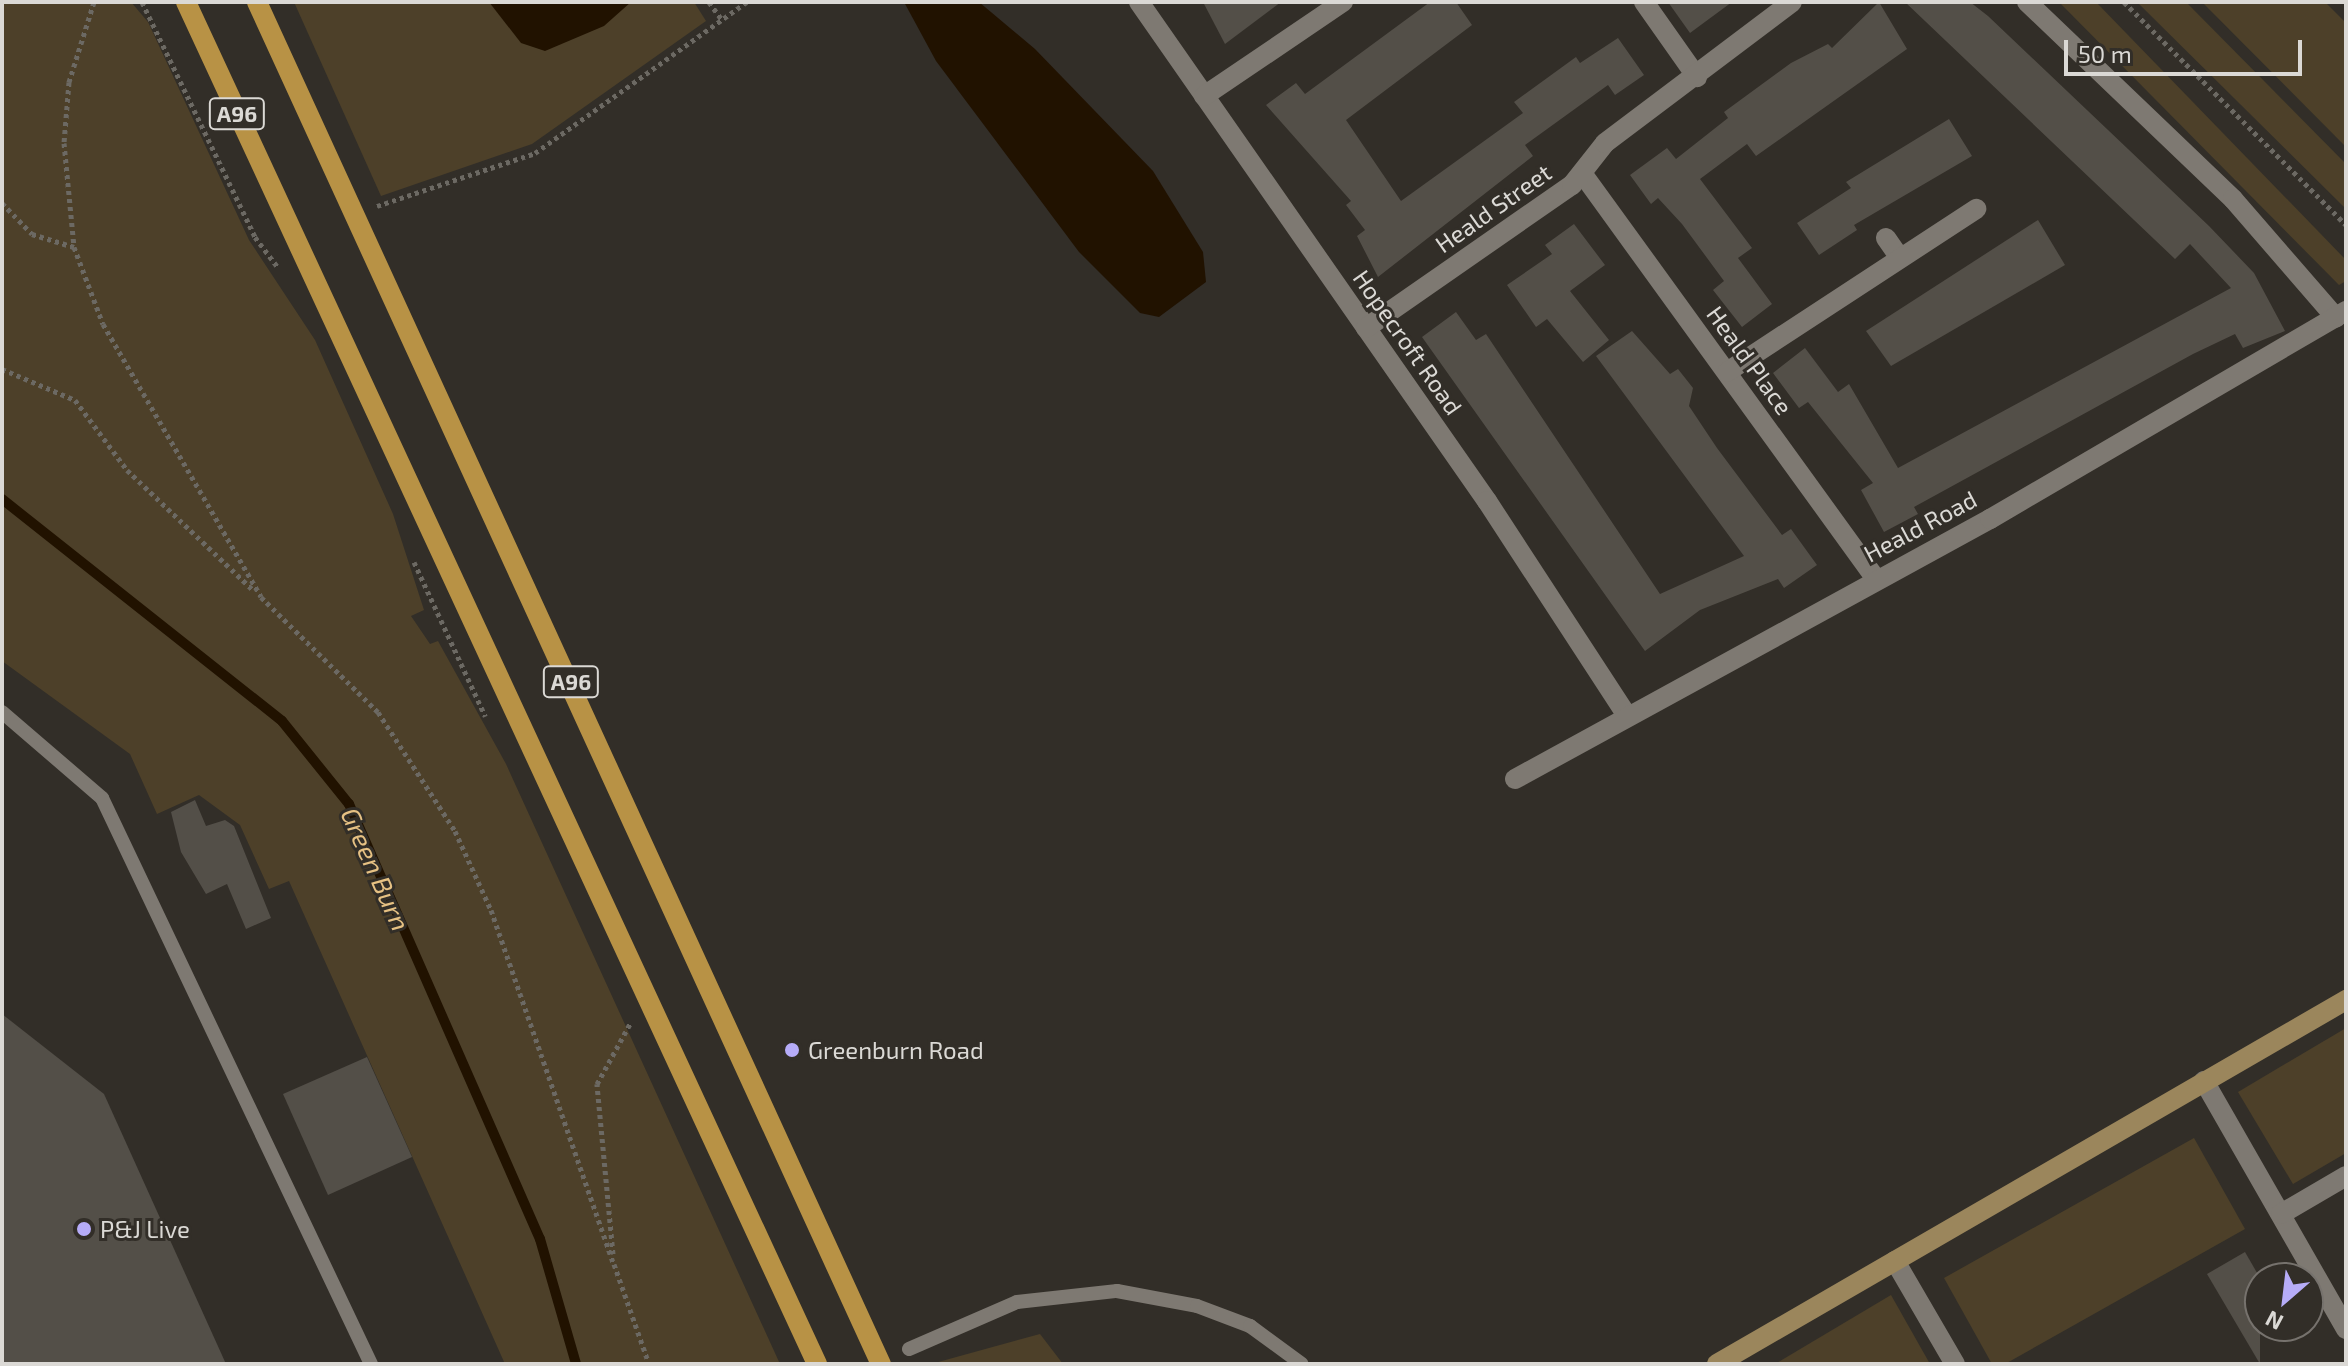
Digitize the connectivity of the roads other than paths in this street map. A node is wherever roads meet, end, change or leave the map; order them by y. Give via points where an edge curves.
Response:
1 (257, 2) edge
2 (1139, 2) edge
3 (1343, 2) edge
4 (1644, 2) edge
5 (1792, 2) edge
6 (2027, 2) edge
7 (185, 4) edge
8 (1697, 77) junction
9 (1204, 96) junction
10 (1582, 173) junction
11 (1976, 209) dead end
12 (1886, 238) dead end
13 (1900, 258) junction
14 (2341, 314) edge
15 (1366, 328) junction
16 (1727, 372) junction
17 (1876, 579) junction
18 (2, 712) edge
19 (1627, 716) junction
20 (1515, 779) dead end
21 (2346, 1000) edge
22 (2204, 1081) junction
23 (2346, 1176) edge
24 (2281, 1214) junction
25 (1895, 1261) junction
26 (2346, 1329) edge
27 (909, 1349) dead end
28 (371, 1364) edge
29 (817, 1364) edge
30 (881, 1364) edge
31 (1302, 1364) edge
32 (1717, 1364) edge
33 (1955, 1364) edge

1 - 30 main road, A96
2 - 9 street, Hopecroft Road
3 - 9 street
4 - 8 street
5 - 8 street, Heald Street
6 - 14 street via 2233,199
7 - 29 main road, A96
8 - 10 street, Heald Street via 1605,143
9 - 15 street, Hopecroft Road
10 - 15 street, Heald Street
10 - 16 street, Heald Place
11 - 13 street
12 - 13 street
13 - 16 street
14 - 17 street, Heald Road
15 - 19 street, Hopecroft Road
16 - 17 street, Heald Place
17 - 19 street, Heald Road
18 - 28 lane via 102,798
19 - 20 street, Heald Road
21 - 22 street
22 - 24 street
22 - 25 street
23 - 24 street
24 - 26 street
25 - 32 street
25 - 33 street
27 - 31 lane via 1017,1302 1117,1291 1197,1306 1250,1326

